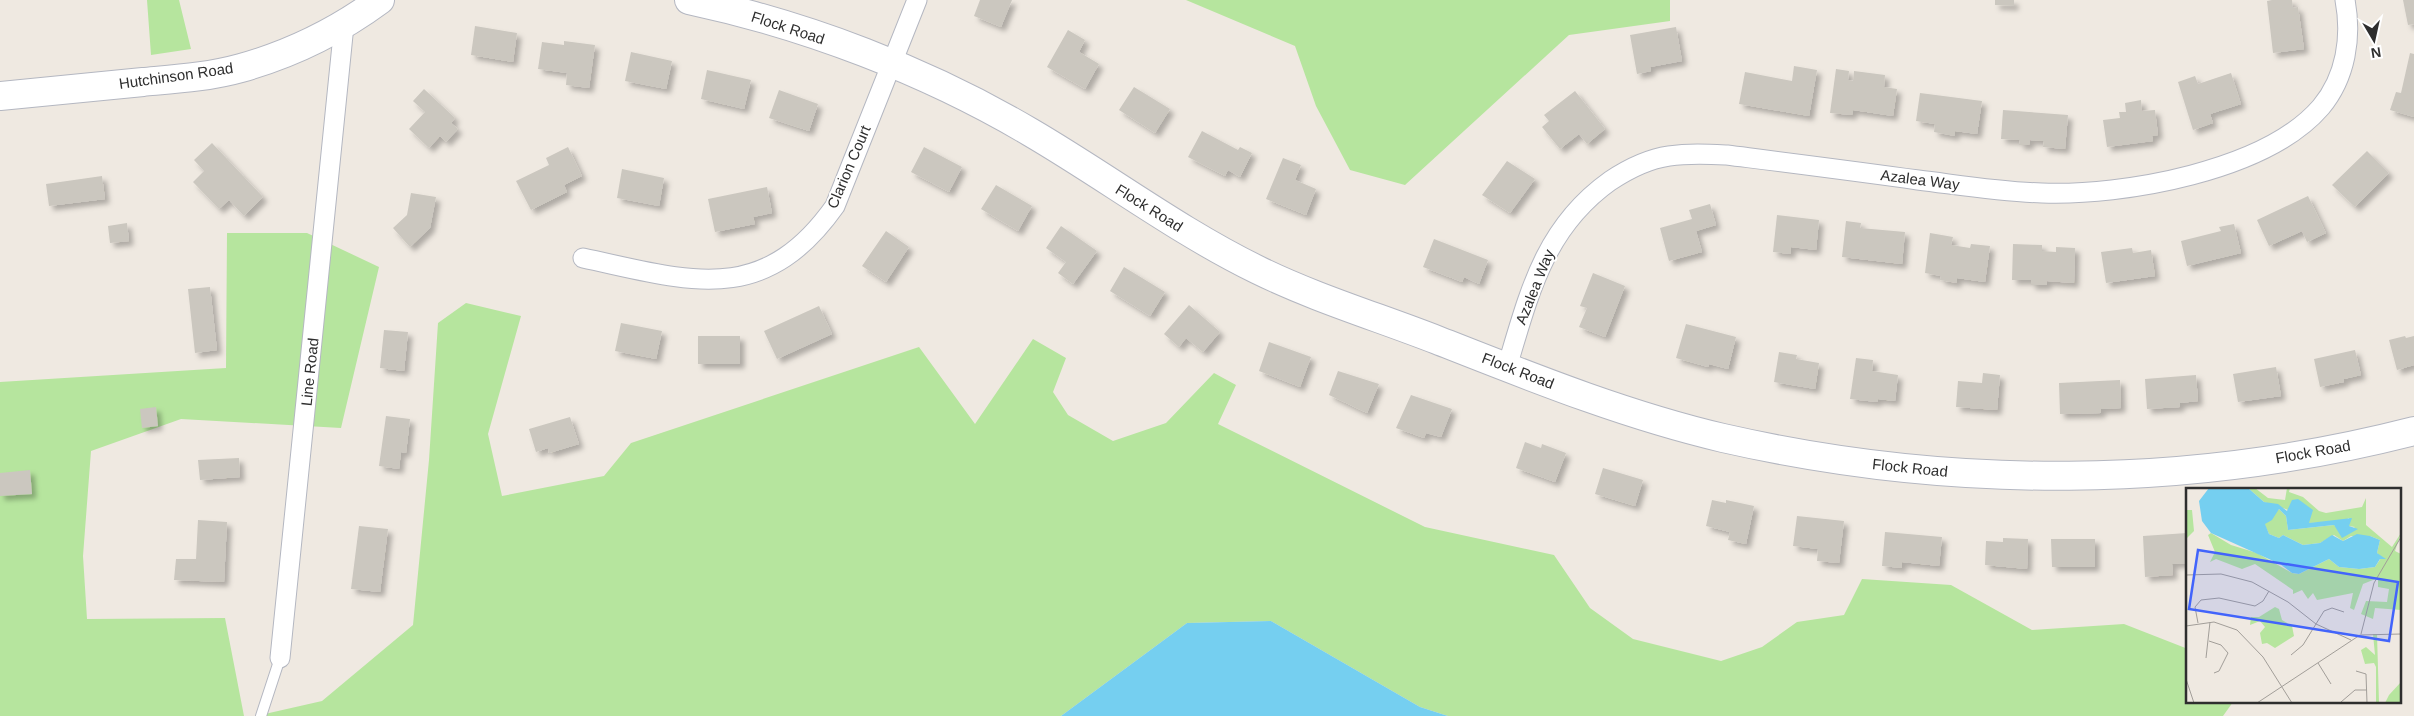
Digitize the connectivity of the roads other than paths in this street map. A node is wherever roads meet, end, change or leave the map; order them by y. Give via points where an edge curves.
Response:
1 (380, 0) edge
2 (689, 0) edge
3 (917, 0) edge
4 (2345, 0) edge
5 (344, 25) junction
6 (892, 63) junction
7 (0, 96) edge
8 (583, 258) dead end
9 (1506, 367) junction
10 (2414, 431) edge
11 (280, 658) joint
12 (261, 716) edge

1 - 5 street, Hutchinson Road
2 - 6 street, Flock Road via 782,25
3 - 6 street, Clarion Court
4 - 9 street, Azalea Way via 2348,40 2344,64 2335,86 2305,123 2286,137 2250,154 2169,181 2085,193 2042,193 1727,155 1694,153 1645,163 1620,174 1593,193 1559,232 1543,260
5 - 7 street, Hutchinson Road via 277,57 239,68 200,76
5 - 11 street, Line Road
6 - 8 street, Clarion Court via 835,206 820,228 779,261 756,272 707,281
6 - 9 street, Flock Road via 1027,130 1161,216 1259,271
9 - 10 street, Flock Road via 1592,400 1721,438 1877,466 1960,474 2094,476 2160,472 2291,457
11 - 12 lane, Line Road

